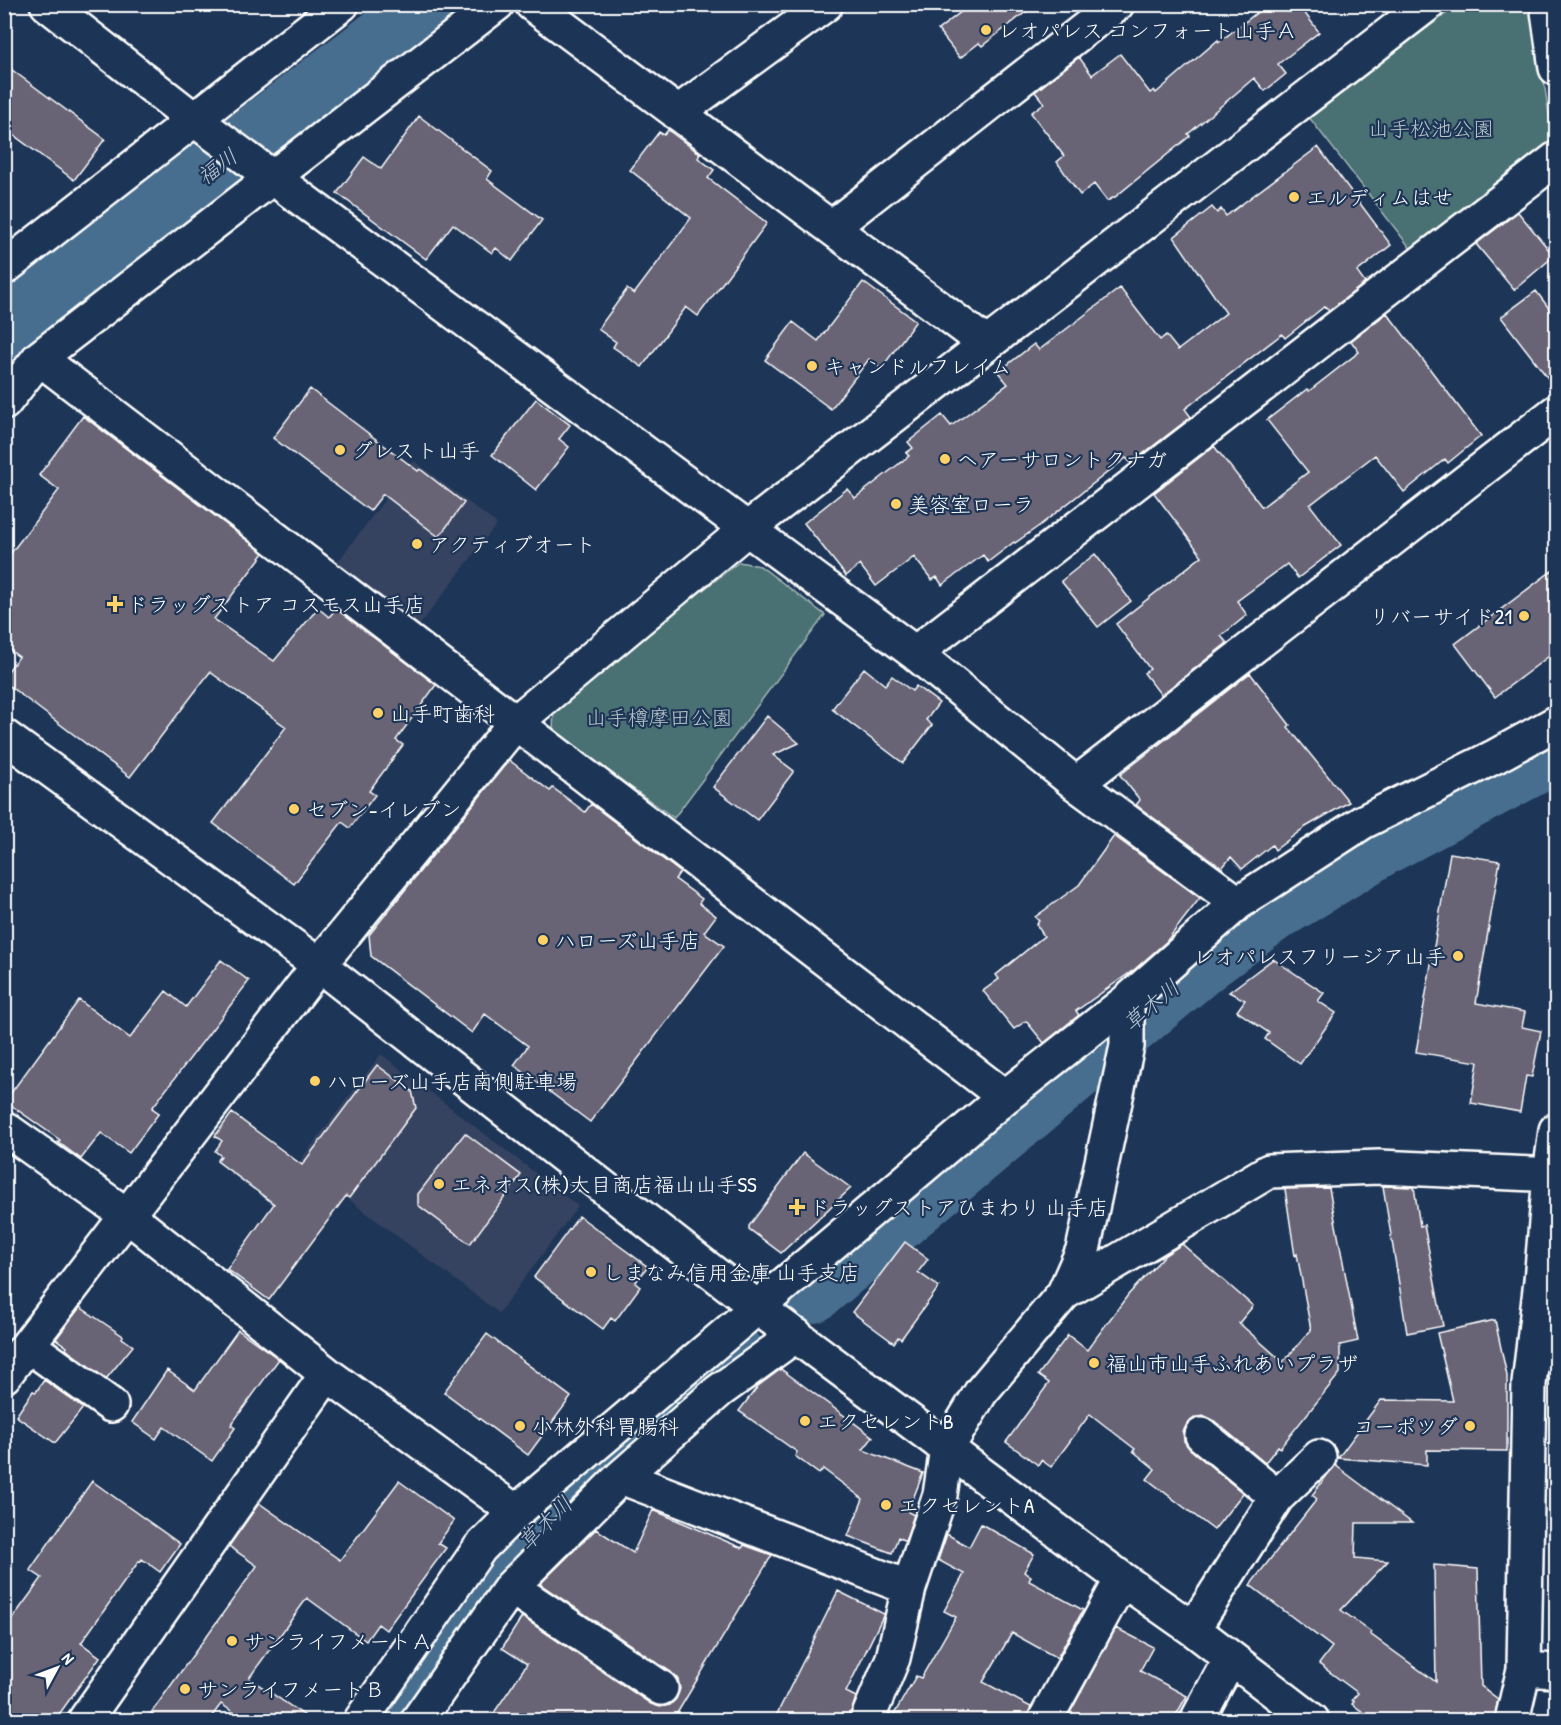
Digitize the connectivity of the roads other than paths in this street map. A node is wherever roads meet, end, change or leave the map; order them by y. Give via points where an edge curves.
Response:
1 (47, 4) edge
2 (342, 4) edge
3 (497, 4) edge
4 (532, 4) edge
5 (826, 4) edge
6 (1117, 4) edge
7 (1428, 4) edge
8 (1547, 4) edge
9 (1557, 68) edge
10 (677, 113) junction
11 (195, 120) junction
12 (1557, 159) edge
13 (273, 177) junction
14 (832, 227) junction
15 (4, 268) edge
16 (987, 344) junction
17 (39, 358) junction
18 (4, 403) edge
19 (1557, 412) edge
20 (747, 529) junction
21 (915, 653) junction
22 (516, 722) junction
23 (1557, 723) edge
24 (4, 736) edge
25 (1076, 784) junction
26 (1238, 903) junction
27 (319, 965) junction
28 (1127, 1016) junction
29 (1005, 1097) junction
30 (4, 1128) edge
31 (1557, 1130) edge
32 (1553, 1175) edge
33 (128, 1216) junction
34 (1549, 1285) edge
35 (1064, 1293) junction
36 (757, 1307) junction
37 (796, 1335) junction
38 (28, 1345) junction
39 (327, 1374) junction
40 (4, 1376) edge
41 (111, 1405) dead end
42 (1202, 1435) dead end
43 (947, 1448) junction
44 (1318, 1457) dead end
45 (621, 1477) junction
46 (1277, 1497) junction
47 (516, 1512) junction
48 (1122, 1579) junction
49 (511, 1587) junction
50 (909, 1588) junction
51 (1193, 1629) junction
52 (1230, 1659) junction
53 (1524, 1669) junction
54 (1557, 1671) edge
55 (661, 1688) dead end
56 (85, 1720) edge
57 (361, 1720) edge
58 (418, 1720) edge
59 (867, 1720) edge
60 (1045, 1720) edge
61 (1197, 1720) edge
62 (1312, 1720) edge
63 (1512, 1720) edge

1 - 11 street
2 - 11 street
3 - 13 street
4 - 10 street
5 - 10 street
6 - 14 street
7 - 16 street
8 - 9 street
10 - 14 street
11 - 13 street
11 - 15 street
12 - 21 street
13 - 17 street
13 - 20 street
14 - 16 street
16 - 20 street
17 - 18 street
17 - 22 street
19 - 25 street
20 - 21 street
20 - 22 street
21 - 25 street
22 - 27 street
22 - 29 street
23 - 26 street via 1363,822
24 - 27 street
25 - 26 street
26 - 28 street
27 - 33 street
27 - 36 street
28 - 29 street
28 - 35 street via 1127,1046 1083,1250
29 - 36 street
30 - 33 street
31 - 32 street
32 - 34 street
32 - 35 street via 1378,1167 1269,1172
33 - 38 street
33 - 39 street
34 - 53 street via 1529,1384
35 - 43 street via 981,1392
36 - 37 street
36 - 47 street
37 - 43 street
37 - 45 street via 719,1391
38 - 40 street
38 - 41 street
39 - 47 street
39 - 56 street
42 - 46 street
43 - 48 street
43 - 50 street via 940,1495
44 - 46 street
45 - 49 street
45 - 50 street
46 - 51 street
47 - 57 street via 480,1548
48 - 51 street
48 - 60 street
49 - 55 street
49 - 58 street
50 - 59 street via 893,1658
51 - 52 street
52 - 61 street
52 - 62 street
53 - 54 street
53 - 63 street

